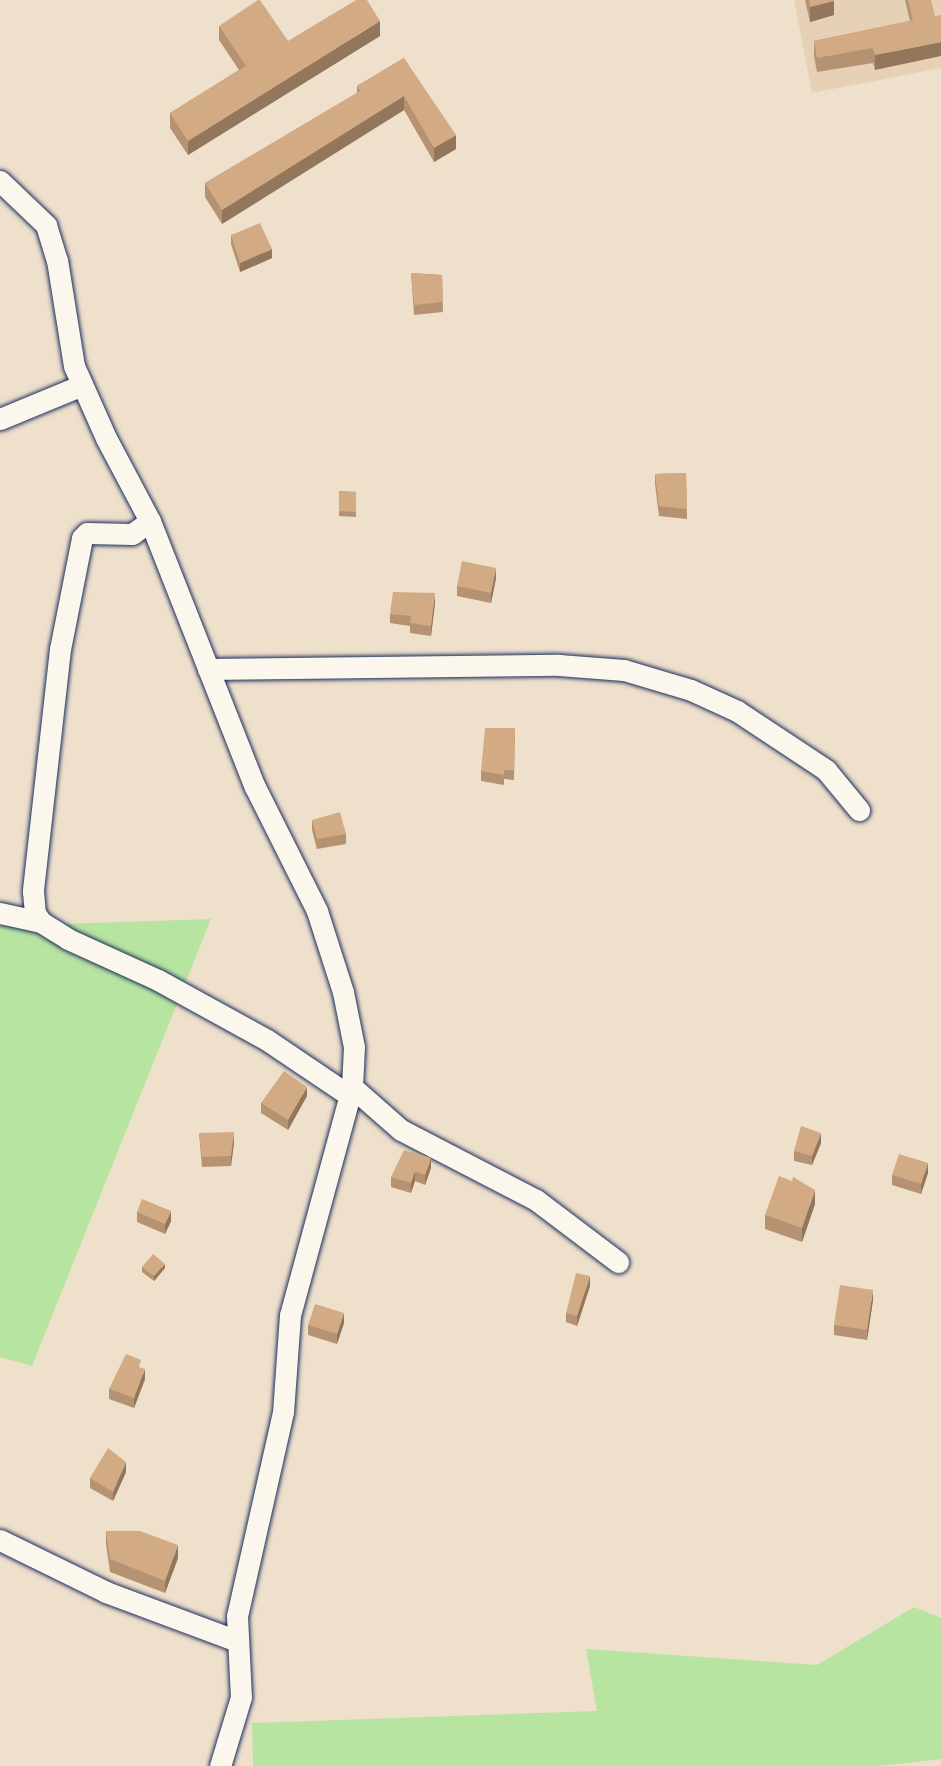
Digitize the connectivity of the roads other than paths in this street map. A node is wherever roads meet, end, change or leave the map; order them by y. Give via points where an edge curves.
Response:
1 (0, 181) edge
2 (82, 385) junction
3 (0, 419) edge
4 (150, 521) junction
5 (208, 669) junction
6 (859, 810) dead end
7 (0, 913) edge
8 (41, 922) junction
9 (351, 1092) junction
10 (618, 1262) dead end
11 (0, 1540) edge
12 (237, 1641) junction
13 (220, 1766) edge

1 - 2 street via 46,225 57,260 74,366
2 - 3 street
2 - 4 street
4 - 5 street
4 - 8 street via 132,534 87,533 82,538 60,649 35,878 35,913
5 - 6 street via 559,665 624,670 691,690 760,725 826,770
5 - 9 street via 255,787 331,948 354,1046
7 - 8 street
8 - 9 street via 248,1029
9 - 10 street via 401,1130 536,1200
9 - 12 street via 290,1315 283,1412 241,1590
11 - 12 street via 131,1603
12 - 13 street via 241,1697

